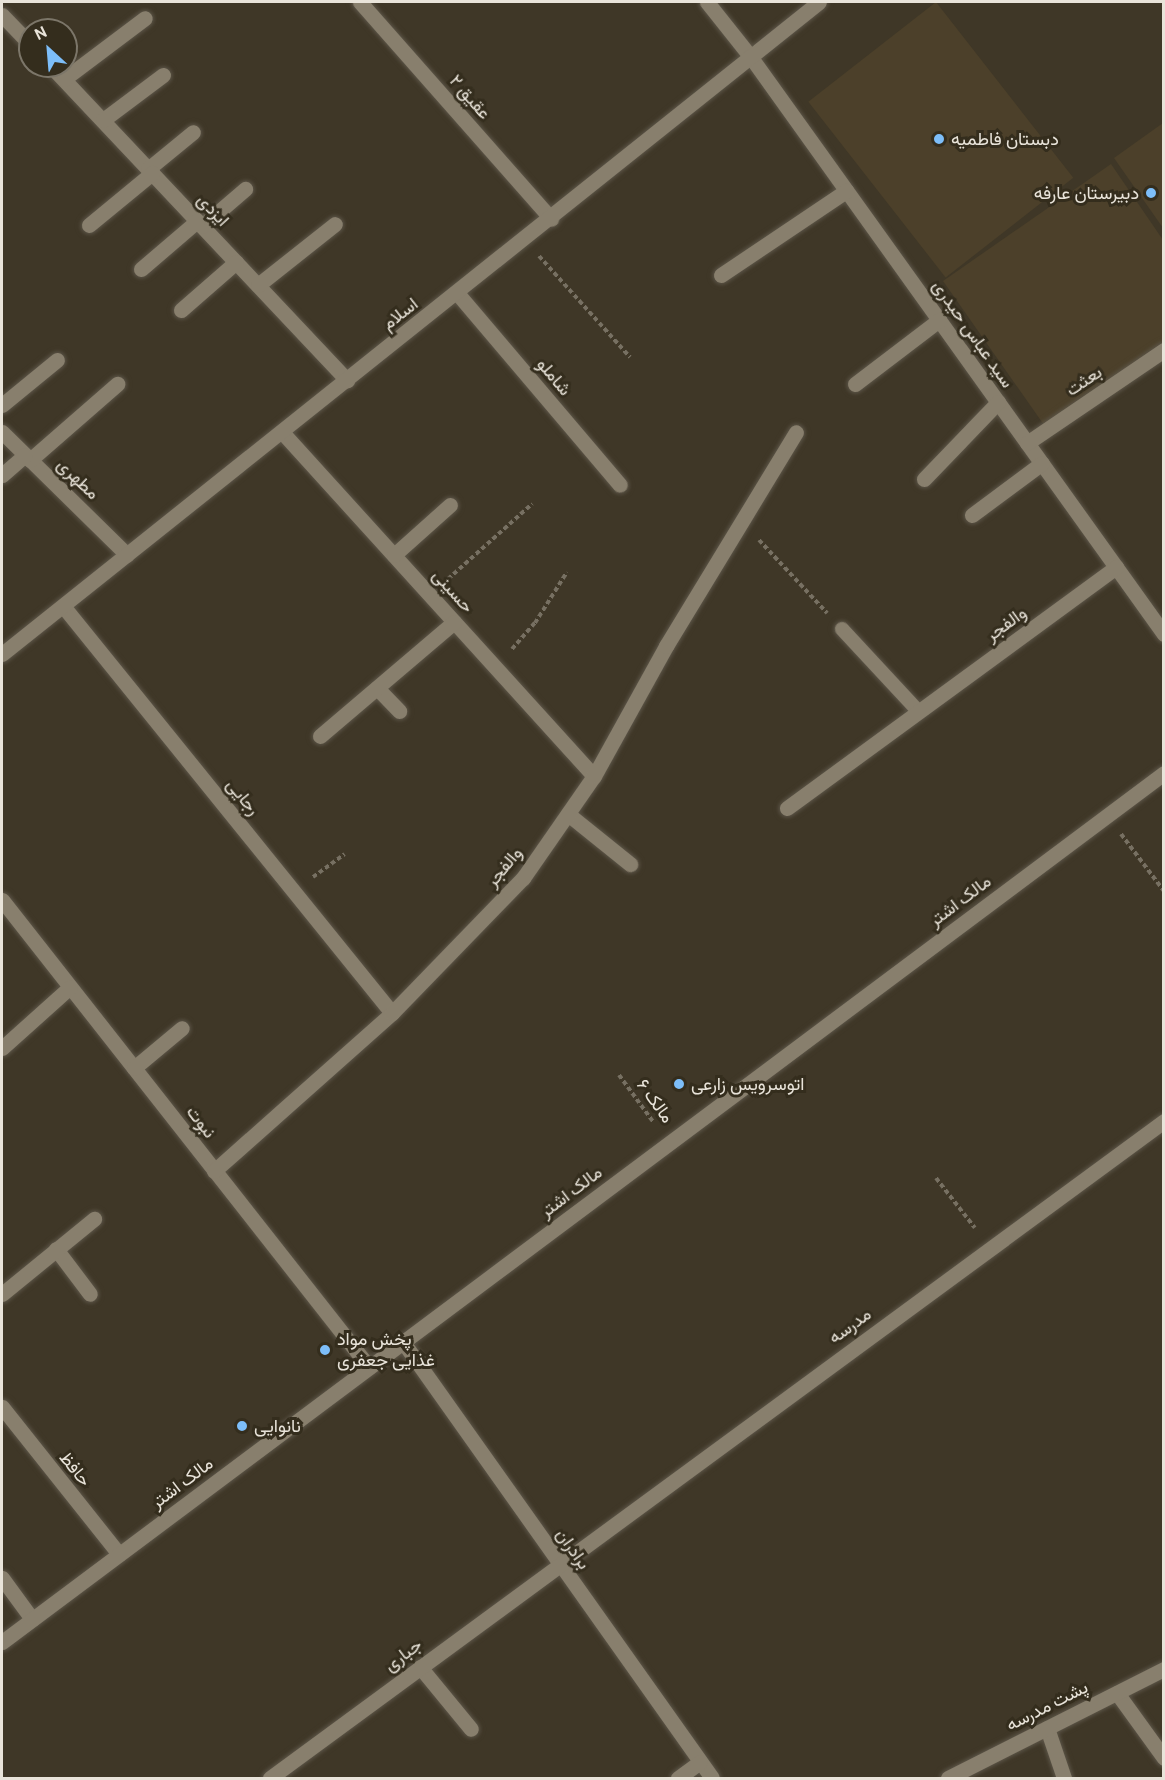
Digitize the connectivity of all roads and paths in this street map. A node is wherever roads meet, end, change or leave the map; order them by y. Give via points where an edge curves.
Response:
1 (360, 2) edge
2 (707, 2) edge
3 (819, 2) edge
4 (2, 15) edge
5 (145, 18) dead end
6 (18, 32) edge
7 (750, 56) junction
8 (163, 75) dead end
9 (64, 80) joint
10 (103, 120) junction
11 (193, 132) dead end
12 (150, 171) junction
13 (245, 189) dead end
14 (846, 190) junction
15 (551, 219) junction
16 (199, 223) junction
17 (335, 224) dead end
18 (89, 225) dead end
19 (524, 240) junction
20 (236, 262) junction
21 (141, 269) dead end
22 (722, 275) dead end
23 (258, 285) junction
24 (458, 294) junction
25 (181, 310) dead end
26 (939, 320) junction
27 (1164, 350) edge
28 (630, 357) dead end
29 (57, 360) dead end
30 (347, 381) junction
31 (117, 384) dead end
32 (855, 384) dead end
33 (998, 402) junction
34 (2, 405) edge
35 (2, 432) edge
36 (282, 432) junction
37 (796, 432) dead end
38 (1027, 443) junction
39 (27, 457) junction
40 (1042, 464) junction
41 (2, 475) edge
42 (924, 479) dead end
43 (620, 485) dead end
44 (532, 504) dead end
45 (450, 505) dead end
46 (972, 515) dead end
47 (742, 522) junction
48 (127, 555) junction
49 (394, 555) junction
50 (1116, 567) junction
51 (567, 572) dead end
52 (430, 595) junction
53 (63, 606) junction
54 (454, 622) junction
55 (842, 629) joint
56 (1164, 634) edge
57 (2, 654) edge
58 (496, 668) junction
59 (377, 688) junction
60 (399, 711) dead end
61 (919, 712) junction
62 (320, 736) dead end
63 (1164, 773) edge
64 (594, 776) junction
65 (788, 808) dead end
66 (568, 814) junction
67 (1107, 816) junction
68 (345, 854) dead end
69 (630, 864) dead end
70 (293, 891) junction
71 (1164, 891) edge
72 (2, 900) edge
73 (69, 987) junction
74 (392, 1013) junction
75 (182, 1028) dead end
76 (2, 1048) edge
77 (134, 1068) junction
78 (619, 1075) dead end
79 (1164, 1121) edge
80 (668, 1144) junction
81 (214, 1170) junction
82 (936, 1178) dead end
83 (94, 1219) dead end
84 (991, 1248) junction
85 (56, 1249) junction
86 (2, 1294) edge
87 (90, 1294) dead end
88 (403, 1342) junction
89 (369, 1367) junction
90 (2, 1407) edge
91 (119, 1554) junction
92 (559, 1563) junction
93 (2, 1578) edge
94 (32, 1619) junction
95 (2, 1642) edge
96 (420, 1666) junction
97 (1164, 1669) edge
98 (1117, 1693) junction
99 (1047, 1728) junction
100 (471, 1729) dead end
101 (1164, 1758) edge
102 (700, 1762) junction
103 (270, 1779) edge
104 (678, 1779) edge
105 (712, 1779) edge
106 (948, 1779) edge
107 (1064, 1779) edge

1 - 15 street, عقیق ۲
2 - 7 street, سید عباس حیدری
3 - 7 street, اسلام
4 - 6 street
5 - 9 street
7 - 14 street, سید عباس حیدری
7 - 15 street, اسلام
8 - 10 street
9 - 10 street, ایزدی
10 - 12 street, ایزدی
11 - 12 street
12 - 16 street, ایزدی
12 - 18 street
13 - 16 street
14 - 22 street
14 - 26 street, سید عباس حیدری
15 - 19 street, اسلام
16 - 20 street, ایزدی
16 - 21 street
17 - 23 street
19 - 24 street, اسلام
19 - 28 path
20 - 23 street, ایزدی
20 - 25 street
23 - 30 street, ایزدی
24 - 30 street, اسلام
24 - 43 street, شاملو
26 - 32 street
26 - 33 street, سید عباس حیدری
27 - 38 street, بعثت
29 - 34 street
30 - 36 street, اسلام
31 - 39 street
33 - 38 street, سید عباس حیدری
33 - 42 street
35 - 39 street, مطهری
36 - 48 street, اسلام
36 - 49 street, حسینی
37 - 47 street, والفجر
38 - 40 street, سید عباس حیدری
39 - 41 street
39 - 48 street, مطهری
40 - 46 street
40 - 50 street, سید عباس حیدری
44 - 52 path
45 - 49 street
47 - 55 path
47 - 64 street, والفجر via 666,646
48 - 53 street, اسلام
49 - 52 street, حسینی
50 - 56 street, سید عباس حیدری
50 - 61 street, والفجر
51 - 58 path via 535,623
52 - 54 street, حسینی
53 - 57 street, اسلام
53 - 70 street, رجایی
54 - 58 street, حسینی
54 - 59 street
55 - 61 lane
58 - 64 street, حسینی
59 - 60 street
59 - 62 street
61 - 65 street, والفجر
63 - 67 street, مالک اشتر
64 - 66 street, والفجر
66 - 69 street
66 - 74 street, والفجر via 524,878
67 - 71 path
67 - 80 street, مالک اشتر
68 - 70 path
70 - 74 street, رجایی
72 - 73 street, نبوت
73 - 76 street
73 - 77 street, نبوت
74 - 81 street, والفجر
75 - 77 street
77 - 81 street, نبوت
78 - 80 path, مالک ۶
79 - 84 street, مدرسه
80 - 88 street, مالک اشتر
81 - 89 street, نبوت
82 - 84 path
83 - 85 street
84 - 92 street, مدرسه
85 - 86 street
85 - 87 street
88 - 89 street, مالک اشتر
88 - 92 street, برادران
89 - 91 street, مالک اشتر
90 - 91 street, حافظ
91 - 94 street, مالک اشتر
92 - 96 street, جباری
92 - 102 street, برادران
93 - 94 street
94 - 95 street, مالک اشتر
96 - 100 street
96 - 103 street, جباری
97 - 98 street, پشت مدرسه
98 - 99 street, پشت مدرسه
98 - 101 street
99 - 106 street, پشت مدرسه
99 - 107 street
102 - 104 street
102 - 105 street, برادران

